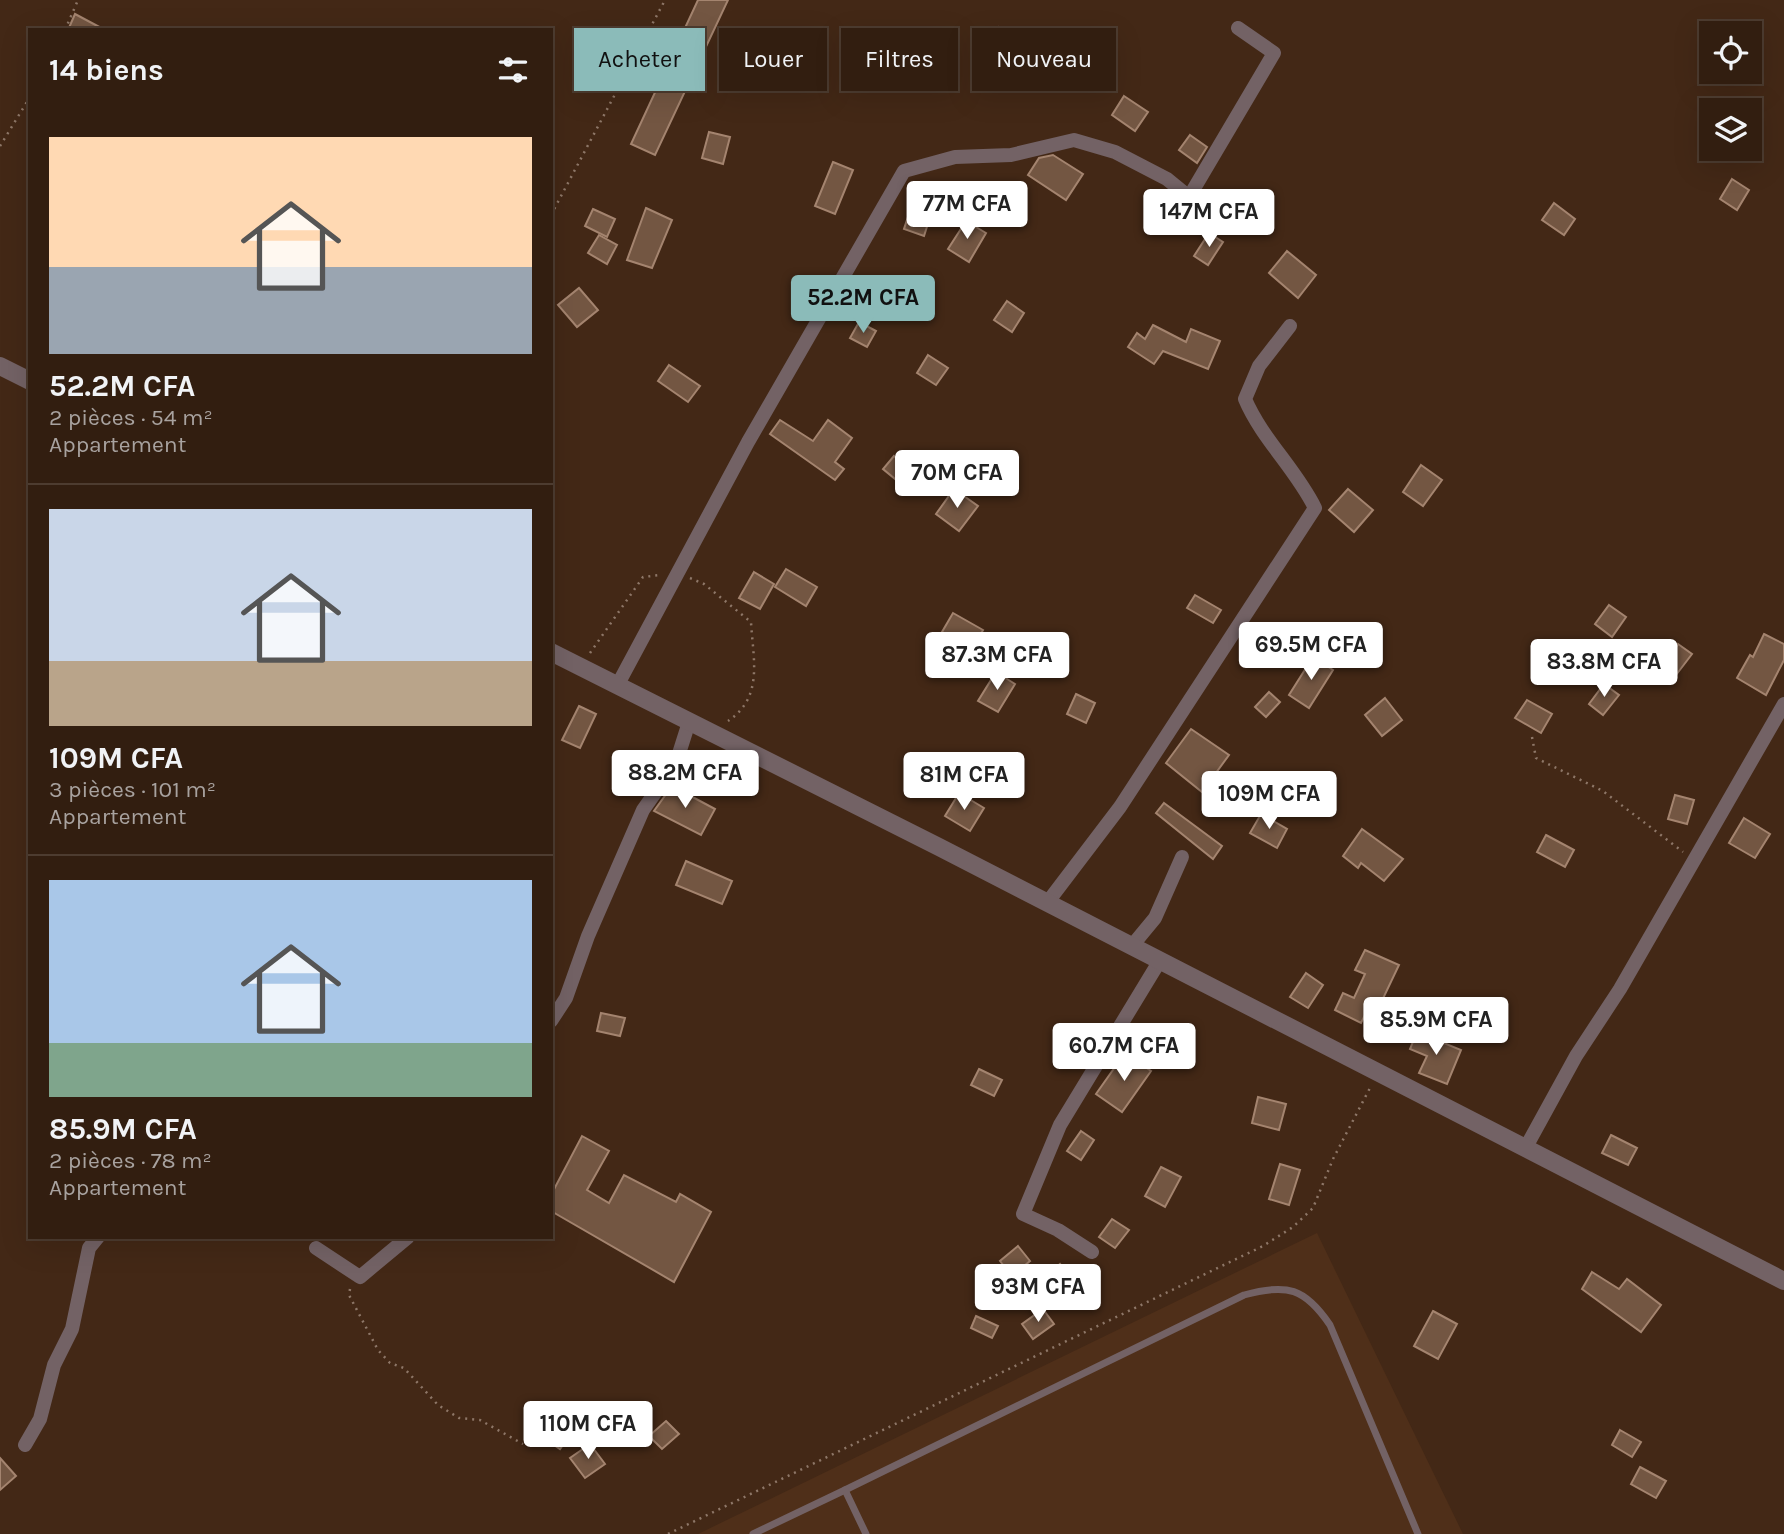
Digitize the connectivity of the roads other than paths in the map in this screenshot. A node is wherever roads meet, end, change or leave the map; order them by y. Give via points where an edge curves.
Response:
1 (1238, 28) dead end
2 (1290, 326) dead end
3 (2, 372) edge
4 (28, 380) edge
5 (553, 653) edge
6 (617, 686) junction
7 (1784, 704) edge
8 (689, 722) junction
9 (1182, 857) dead end
10 (1047, 903) junction
11 (1131, 947) junction
12 (1159, 962) junction
13 (553, 1018) edge
14 (1525, 1149) junction
15 (96, 1239) edge
16 (406, 1239) edge
17 (316, 1248) dead end
18 (1092, 1252) dead end
19 (1784, 1281) edge
20 (25, 1445) dead end
21 (845, 1490) junction
22 (753, 1534) edge
23 (866, 1534) edge
24 (1418, 1534) edge

1 - 6 street via 1274,53 1189,197 1167,178 1115,152 1074,140 1011,155 955,157 904,171 748,442
2 - 10 street via 1259,366 1245,399 1315,508 1120,807
3 - 4 street
5 - 6 street
6 - 8 street
7 - 14 street
8 - 10 street
8 - 13 street via 676,763 643,810 566,998
9 - 11 street via 1155,918
10 - 11 street
11 - 12 street
12 - 14 street
12 - 18 street via 1060,1125 1023,1214
14 - 19 street
15 - 20 street via 89,1248 72,1329 54,1365 40,1419
16 - 17 street via 360,1277
21 - 22 lane
21 - 23 lane
21 - 24 lane via 1244,1295 1269,1288 1295,1290 1315,1303 1331,1325

